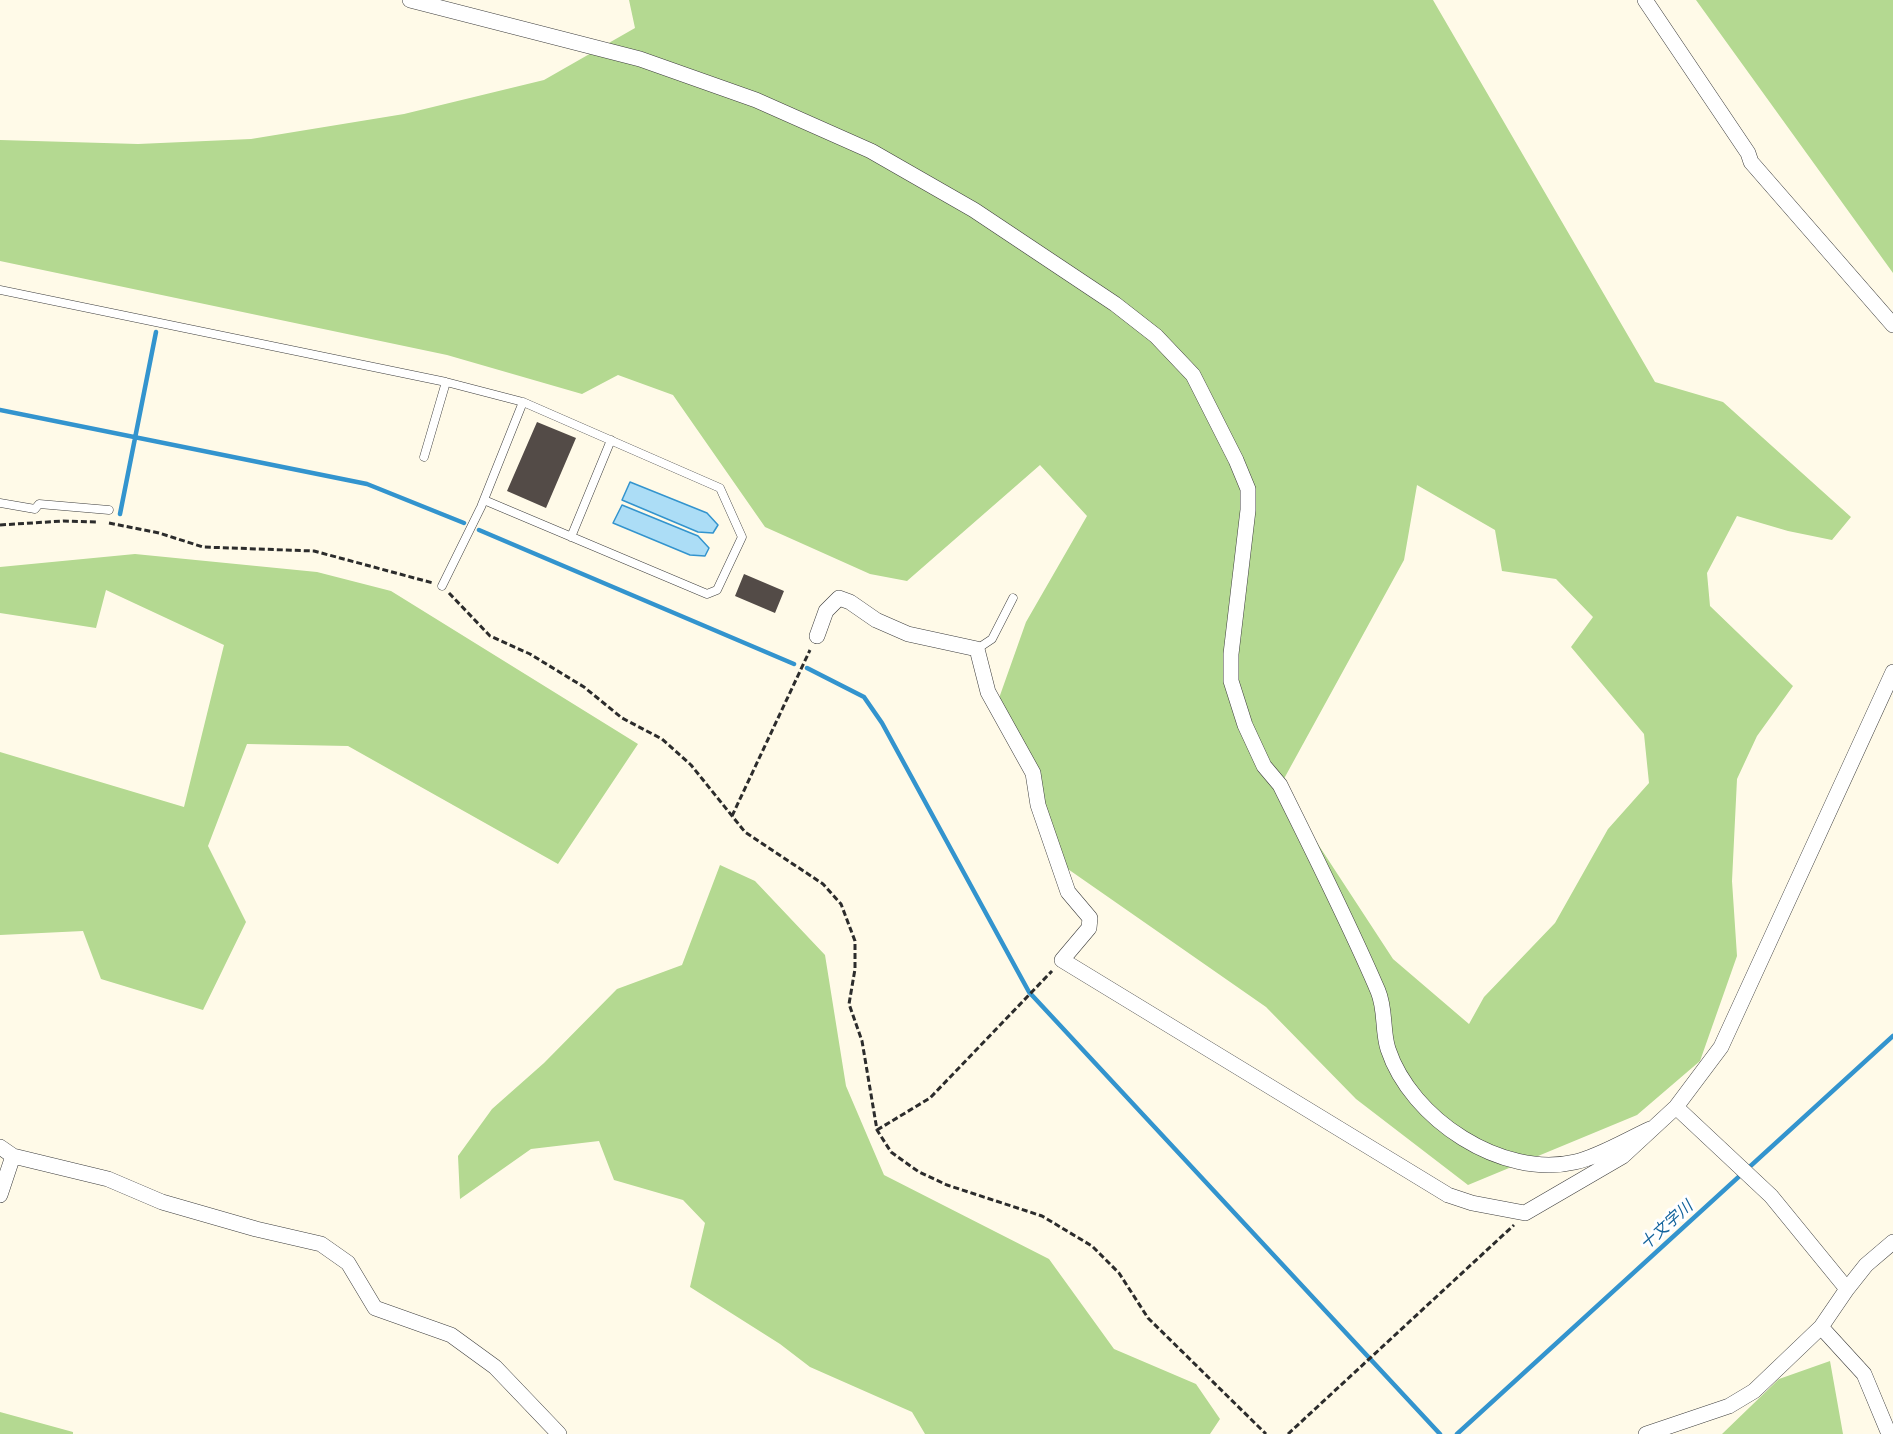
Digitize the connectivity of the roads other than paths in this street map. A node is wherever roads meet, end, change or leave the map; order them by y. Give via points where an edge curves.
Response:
1 (410, 0) edge
2 (1646, 0) edge
3 (0, 290) edge
4 (1893, 325) edge
5 (446, 382) junction
6 (523, 402) junction
7 (611, 440) junction
8 (424, 457) dead end
9 (484, 500) junction
10 (0, 503) edge
11 (109, 510) dead end
12 (572, 537) junction
13 (442, 586) road end
14 (1013, 598) dead end
15 (817, 636) road end
16 (977, 649) junction
17 (1893, 672) edge
18 (1677, 1107) junction
19 (1650, 1129) junction
20 (6, 1152) edge
21 (0, 1195) edge
22 (1893, 1242) edge
23 (1847, 1289) junction
24 (1821, 1327) junction
25 (559, 1434) edge
26 (1646, 1434) edge
27 (1889, 1434) edge

1 - 19 street via 640,59 756,100 871,151 974,210 1156,336 1193,375 1248,489 1231,681 1264,766 1280,785 1383,1002 1388,1048 1403,1080 1446,1129 1477,1148 1510,1159 1543,1164 1576,1162
2 - 4 street via 1751,162
3 - 5 lane
5 - 6 lane
5 - 8 lane
6 - 7 lane
6 - 9 lane
7 - 12 lane
7 - 12 lane via 720,488 742,537 717,590 706,594
9 - 12 lane
9 - 13 lane
10 - 11 lane via 35,509 39,504
14 - 16 lane via 992,639
15 - 16 street via 826,611 839,598 908,634
16 - 19 street via 988,692 1033,773 1038,805 1068,892 1090,918 1089,927 1062,960 1448,1195 1526,1213 1623,1156
17 - 18 street via 1721,1047
18 - 19 street
18 - 23 street via 1771,1196
20 - 21 street
20 - 25 street via 108,1179 162,1202 321,1244 348,1263 375,1308 451,1335 495,1367
22 - 23 street via 1866,1265
23 - 24 street
24 - 26 street via 1754,1391 1730,1406
24 - 27 street via 1864,1374

